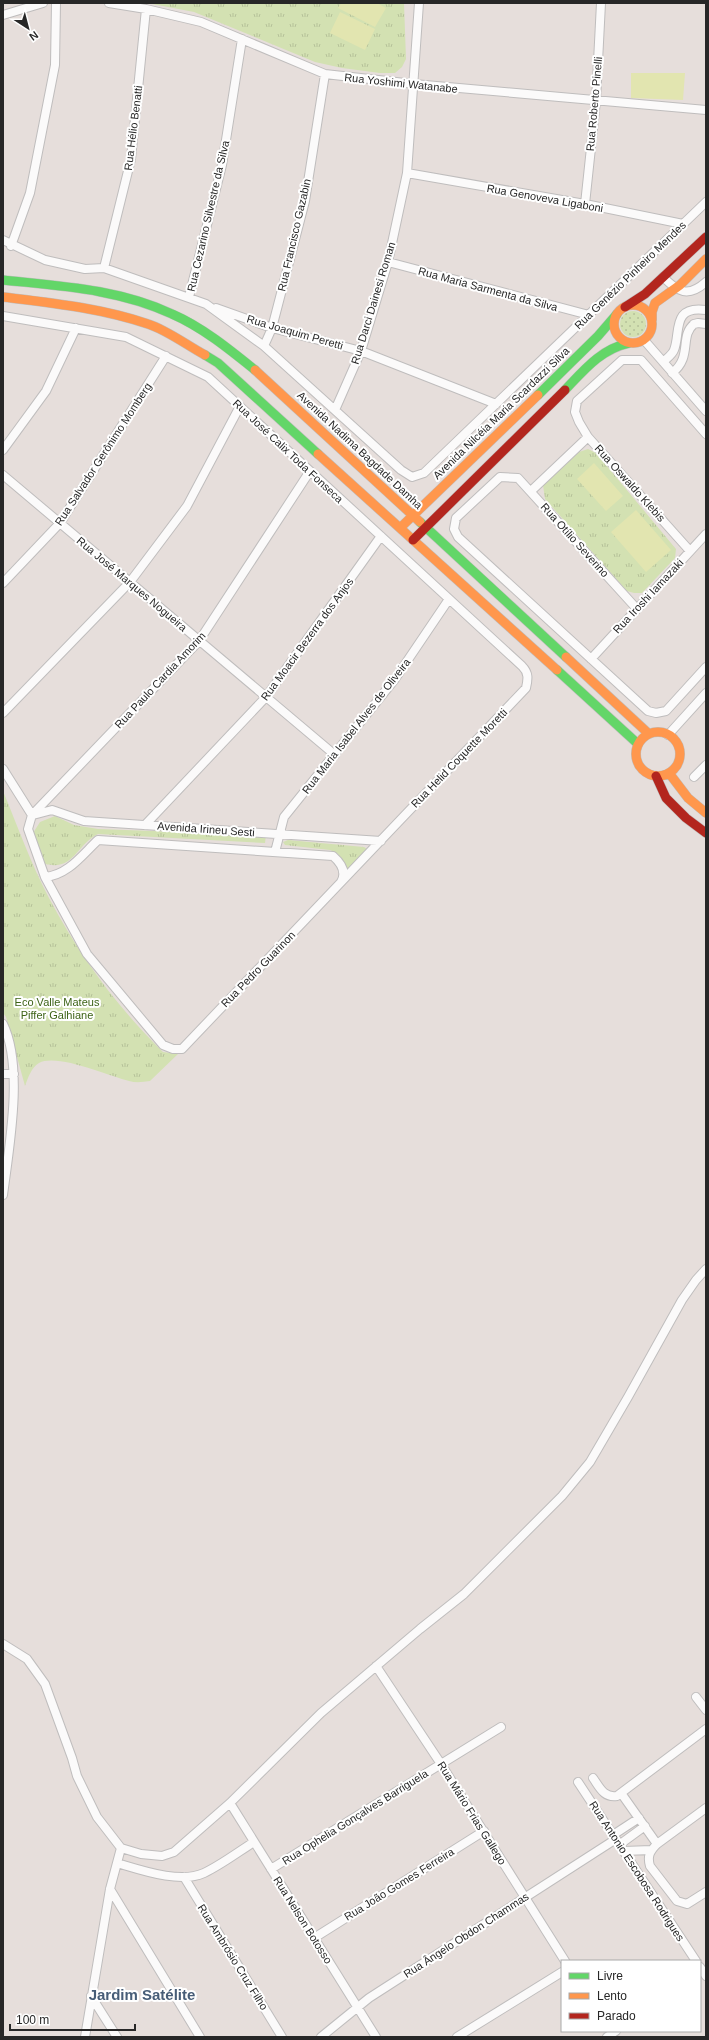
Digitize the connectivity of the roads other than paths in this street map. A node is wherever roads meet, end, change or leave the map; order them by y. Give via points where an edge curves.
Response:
1 (43, 3) edge
2 (56, 3) edge
3 (109, 3) edge
4 (419, 3) edge
5 (601, 3) edge
6 (146, 9) junction
7 (3, 15) edge
8 (242, 39) junction
9 (324, 74) junction
10 (414, 84) junction
11 (596, 101) junction
12 (706, 110) edge
13 (407, 173) junction
14 (706, 202) edge
15 (585, 204) junction
16 (683, 224) junction
17 (706, 237) edge
18 (3, 240) edge
19 (11, 246) junction
20 (706, 259) edge
21 (388, 262) junction
22 (104, 268) junction
23 (663, 277) junction
24 (3, 280) edge
25 (706, 282) edge
26 (675, 289) junction
27 (3, 297) edge
28 (189, 297) junction
29 (206, 304) junction
30 (706, 310) edge
31 (620, 311) junction
32 (686, 314) junction
33 (589, 315) junction
34 (3, 316) edge
35 (652, 320) junction
36 (694, 324) junction
37 (706, 324) edge
38 (76, 328) junction
39 (272, 328) junction
40 (644, 340) junction
41 (630, 343) junction
42 (264, 346) junction
43 (361, 351) junction
44 (166, 356) junction
45 (663, 362) junction
46 (672, 373) junction
47 (546, 387) junction
48 (557, 399) junction
49 (496, 404) junction
50 (240, 406) junction
51 (335, 410) junction
52 (706, 411) edge
53 (706, 434) edge
54 (588, 437) junction
55 (485, 446) junction
56 (3, 450) edge
57 (497, 458) junction
58 (310, 471) junction
59 (3, 475) edge
60 (531, 491) junction
61 (414, 515) junction
62 (60, 523) junction
63 (426, 527) junction
64 (400, 528) junction
65 (706, 534) edge
66 (381, 536) junction
67 (412, 540) junction
68 (690, 550) junction
69 (130, 582) junction
70 (3, 583) edge
71 (449, 599) junction
72 (636, 609) junction
73 (199, 641) junction
74 (591, 659) junction
75 (706, 666) edge
76 (527, 671) joint
77 (706, 693) edge
78 (266, 697) junction
79 (3, 713) edge
80 (649, 734) junction
81 (668, 735) junction
82 (638, 744) junction
83 (334, 755) junction
84 (706, 765) edge
85 (3, 769) edge
86 (669, 773) junction
87 (656, 776) junction
88 (694, 777) dead end
89 (706, 813) edge
90 (32, 815) junction
91 (146, 825) junction
92 (278, 833) junction
93 (706, 833) edge
94 (381, 840) junction
95 (275, 852) junction
96 (45, 876) junction
97 (341, 882) junction
98 (3, 1024) edge
99 (3, 1074) edge
100 (14, 1074) junction
101 (5, 1168) edge
102 (3, 1195) edge
103 (706, 1270) edge
104 (3, 1644) edge
105 (376, 1666) junction
106 (696, 1697) dead end
107 (706, 1710) edge
108 (501, 1727) dead end
109 (706, 1729) edge
110 (441, 1764) junction
111 (593, 1778) dead end
112 (578, 1782) dead end
113 (621, 1793) junction
114 (230, 1804) junction
115 (706, 1808) edge
116 (639, 1818) junction
117 (645, 1826) junction
118 (484, 1831) junction
119 (254, 1842) junction
120 (618, 1843) junction
121 (654, 1847) junction
122 (121, 1848) junction
123 (117, 1863) junction
124 (271, 1869) junction
125 (184, 1877) junction
126 (110, 1889) junction
127 (706, 1892) edge
128 (525, 1897) junction
129 (314, 1938) junction
130 (564, 1960) edge
131 (695, 1960) edge
132 (561, 1973) edge
133 (91, 1996) junction
134 (357, 2007) junction
135 (85, 2037) edge
136 (117, 2037) edge
137 (200, 2037) edge
138 (282, 2037) edge
139 (321, 2037) edge
140 (376, 2037) edge
141 (457, 2037) edge

1 - 7 street
2 - 19 street via 55,65 30,193
3 - 6 street, Rua Yoshimi Watanabe
4 - 10 street, Rua Darci Dainesi Roman
5 - 11 street, Rua Roberto Pinelli
6 - 8 street, Rua Yoshimi Watanabe via 201,22
6 - 22 street, Rua Hélio Benatti via 132,159
8 - 9 street, Rua Yoshimi Watanabe
8 - 28 street, Rua Cezarino Silvestre da Silva via 222,165
9 - 10 street, Rua Yoshimi Watanabe
9 - 39 street, Rua Francisco Gazabin via 305,202
10 - 11 street, Rua Yoshimi Watanabe
10 - 13 street, Rua Darci Dainesi Roman
11 - 12 street, Rua Yoshimi Watanabe
11 - 15 street, Rua Roberto Pinelli
13 - 15 street, Rua Genoveva Ligaboni
13 - 21 street, Rua Darci Dainesi Roman
14 - 16 street, Rua Genézio Pinheiro Mendes
15 - 16 street, Rua Genoveva Ligaboni
16 - 33 street, Rua Genézio Pinheiro Mendes
17 - 23 street, Avenida Nilcéia Maria Scardazzi Silva
18 - 19 street
19 - 22 street via 45,260 85,269
20 - 26 street
21 - 33 street, Rua Maria Sarmenta da Silva
21 - 43 street, Rua Darci Dainesi Roman
22 - 28 street
23 - 26 street
23 - 31 street, Avenida Nilcéia Maria Scardazzi Silva via 645,294
24 - 61 street, Avenida Nadima Bagdade Damha via 89,288 134,299 172,313 214,337 270,382
25 - 26 street via 692,290
26 - 35 street via 659,296 653,308
27 - 64 street via 102,311 150,324 218,363
28 - 29 street
29 - 39 street, Rua Joaquim Peretti
29 - 42 street
30 - 32 street via 697,309
31 - 35 street via 634,305 646,310
31 - 41 street via 614,326 624,341
31 - 47 street, Avenida Nilcéia Maria Scardazzi Silva
32 - 36 street
32 - 45 street via 677,326 673,352
33 - 49 street, Rua Genézio Pinheiro Mendes
34 - 38 street, Rua José Calix Toda Fonseca
35 - 40 street via 651,332
36 - 37 street
36 - 46 street via 688,333 683,361
38 - 44 street, Rua José Calix Toda Fonseca via 126,336
38 - 56 street via 46,391
39 - 42 street, Rua Francisco Gazabin
39 - 43 street, Rua Joaquim Peretti
40 - 41 street
40 - 45 street
41 - 48 street via 615,346 602,354
42 - 51 street
43 - 49 street, Rua Joaquim Peretti
43 - 51 street, Rua Darci Dainesi Roman
44 - 50 street, Rua José Calix Toda Fonseca via 208,377
44 - 62 street, Rua Salvador Gerônimo Momberg
45 - 46 street
46 - 52 street
47 - 48 street
47 - 55 street, Avenida Nilcéia Maria Scardazzi Silva
48 - 57 street
49 - 51 street, Rua Genézio Pinheiro Mendes via 424,473 412,477
50 - 58 street, Rua José Calix Toda Fonseca
50 - 69 street via 187,506
53 - 54 street, Rua Oswaldo Klebis via 641,360 634,359 622,360 577,401 575,412
54 - 60 street
54 - 68 street, Rua Oswaldo Klebis
55 - 57 street
55 - 61 street, Avenida Nilcéia Maria Scardazzi Silva
57 - 63 street
58 - 66 street, Rua José Calix Toda Fonseca
58 - 73 street, Rua Paulo Cardia Amorim
59 - 62 street, Rua José Marques Nogueira
60 - 72 street, Rua Otílio Severino
60 - 74 street, Rua Otílio Severino via 518,478 500,477 456,518 454,529 458,537
61 - 63 street, Avenida Nadima Bagdade Damha
61 - 64 street, Avenida Nilcéia Maria Scardazzi Silva
62 - 69 street, Rua José Marques Nogueira
62 - 70 street, Rua Salvador Gerônimo Momberg
63 - 67 street
63 - 80 street, Avenida Nadima Bagdade Damha
64 - 67 street
65 - 68 street, Rua Iroshi Iamazaki
66 - 71 street, Rua José Calix Toda Fonseca
66 - 78 street, Rua Moacir Bezerra dos Anjos
67 - 82 street
68 - 72 street, Rua Iroshi Iamazaki
69 - 73 street, Rua José Marques Nogueira
69 - 79 street
71 - 76 street, Rua José Calix Toda Fonseca
71 - 83 street, Rua Maria Isabel Alves de Oliveira via 395,679
72 - 74 street, Rua Iroshi Iamazaki
73 - 78 street, Rua José Marques Nogueira
73 - 90 street, Rua Paulo Cardia Amorim
74 - 75 street via 648,711 656,713 666,711
76 - 94 street, Rua Helid Coquette Moretti via 526,688
77 - 81 street
78 - 83 street, Rua José Marques Nogueira
78 - 91 street, Rua Moacir Bezerra dos Anjos
80 - 81 street
80 - 82 street
81 - 86 street via 674,740 679,754 678,761
82 - 87 street via 638,765 643,771
83 - 92 street, Rua Maria Isabel Alves de Oliveira via 284,817
84 - 88 street
85 - 90 street
86 - 87 street
86 - 89 street via 688,798
87 - 93 street via 666,798
90 - 91 street, Avenida Irineu Sesti via 52,810 84,821
90 - 96 street via 28,829
91 - 92 street, Avenida Irineu Sesti
92 - 94 street, Avenida Irineu Sesti
92 - 95 street, Rua Maria Isabel Alves de Oliveira
94 - 97 street, Rua Helid Coquette Moretti
95 - 96 street, Avenida Irineu Sesti via 98,840 69,868 56,876
95 - 97 street, Avenida Irineu Sesti via 333,856 343,869 344,877
96 - 97 street, Rua Pedro Guarinon via 87,954 163,1045 173,1049 182,1048
98 - 100 street via 13,1057
99 - 100 street
100 - 101 street via 11,1130
101 - 102 street
103 - 105 street via 682,1300 590,1462 562,1496 464,1594
104 - 122 street via 27,1659 45,1684 77,1776 97,1817
105 - 110 street, Rua Mário Frias Gallego
105 - 114 street via 321,1713
106 - 107 street
108 - 110 street, Rua Ophelia Gonçalves Barriguela
109 - 113 street
110 - 118 street, Rua Mário Frias Gallego
110 - 124 street, Rua Ophelia Gonçalves Barriguela
111 - 113 street via 606,1795 611,1797
112 - 120 street, Rua Antonio Escobosa Rodrigues
113 - 116 street
114 - 119 street, Rua Nelson Botosso
114 - 122 street via 174,1852 162,1856 141,1854
115 - 121 street
116 - 117 street
116 - 120 street
117 - 120 street
117 - 121 street
118 - 128 street, Rua Mário Frias Gallego
118 - 129 street, Rua João Gomes Ferreira
119 - 124 street, Rua Nelson Botosso
119 - 125 street via 204,1873
120 - 121 street
120 - 128 street, Rua Ângelo Obdon Chammas
120 - 131 street, Rua Antonio Escobosa Rodrigues
121 - 127 street via 649,1855 650,1866 677,1901 687,1904
122 - 123 street
123 - 125 street via 155,1873
123 - 126 street
124 - 129 street, Rua Nelson Botosso
125 - 138 street, Rua Ambrósio Cruz Filho
126 - 133 street
126 - 137 street
128 - 130 street, Rua Mário Frias Gallego
128 - 134 street, Rua Ângelo Obdon Chammas
129 - 134 street, Rua Nelson Botosso
132 - 141 street
133 - 135 street
133 - 136 street
134 - 139 street, Rua Ângelo Obdon Chammas
134 - 140 street, Rua Nelson Botosso

